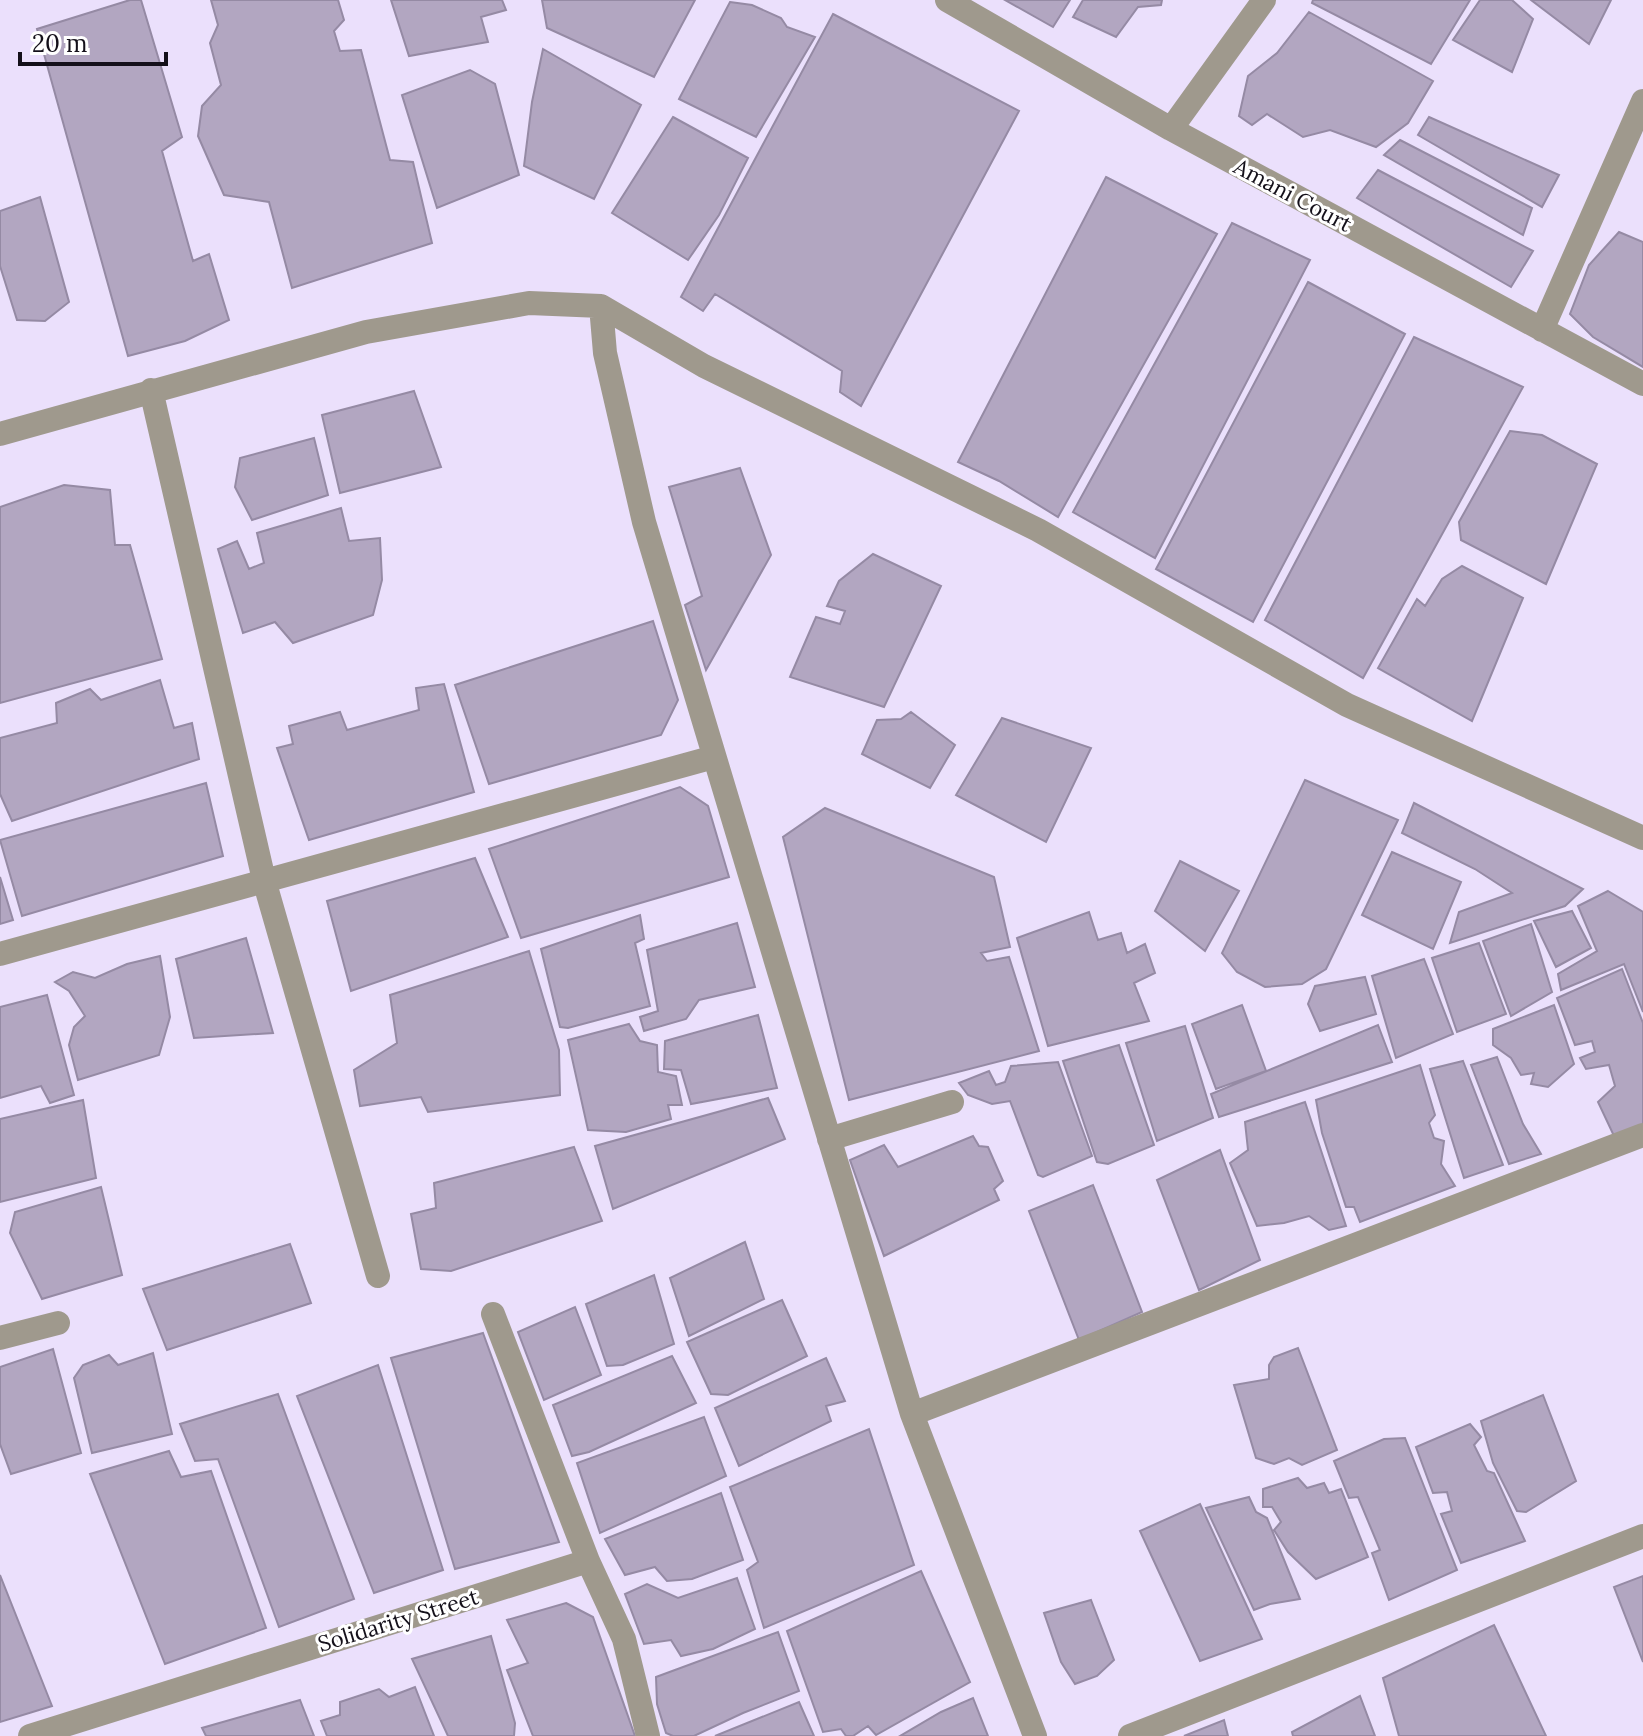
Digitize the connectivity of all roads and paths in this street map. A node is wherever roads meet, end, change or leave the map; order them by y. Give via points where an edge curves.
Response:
1 (947, 0) edge
2 (1264, 0) edge
3 (1643, 101) edge
4 (1171, 129) junction
5 (601, 306) junction
6 (1542, 330) junction
7 (1643, 384) edge
8 (151, 390) junction
9 (0, 434) edge
10 (714, 757) junction
11 (1643, 838) edge
12 (264, 880) junction
13 (0, 954) edge
14 (952, 1102) dead end
15 (1643, 1135) edge
16 (829, 1139) junction
17 (378, 1276) dead end
18 (493, 1314) dead end
19 (58, 1323) dead end
20 (0, 1338) edge
21 (912, 1414) junction
22 (1643, 1536) edge
23 (588, 1561) junction
24 (30, 1736) edge
25 (648, 1736) edge
26 (1035, 1736) edge
27 (1130, 1736) edge

1 - 4 street, Amani Court
2 - 4 street
3 - 6 street
4 - 6 street, Amani Court
5 - 8 street via 529,303 380,329
5 - 10 street via 605,353 644,522
5 - 11 street via 704,366 1038,530 1347,705
6 - 7 street, Amani Court
8 - 9 street
8 - 12 street
10 - 12 street
10 - 16 street
12 - 13 street
12 - 17 street
14 - 16 street
15 - 21 street
16 - 21 street
18 - 23 street
19 - 20 street
21 - 26 street
22 - 27 street
23 - 24 street, Solidarity Street
23 - 25 street via 624,1639

